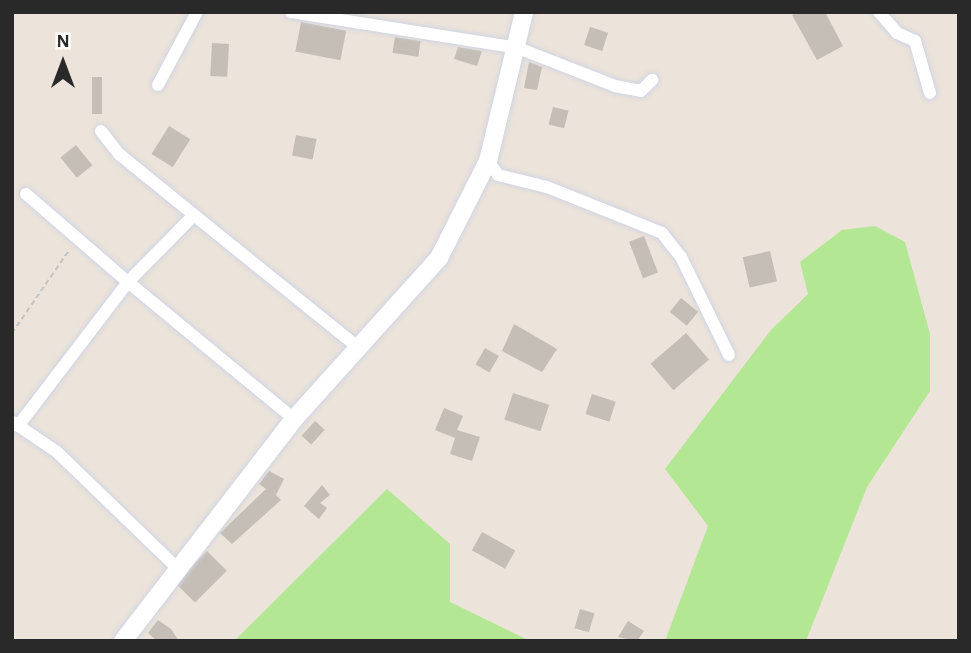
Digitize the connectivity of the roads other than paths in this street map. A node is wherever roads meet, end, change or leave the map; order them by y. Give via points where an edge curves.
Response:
1 (197, 12) edge
2 (291, 12) edge
3 (524, 12) edge
4 (878, 12) edge
5 (518, 48) junction
6 (652, 80) dead end
7 (158, 85) dead end
8 (930, 93) dead end
9 (101, 131) dead end
10 (488, 161) junction
11 (26, 194) dead end
12 (194, 215) junction
13 (128, 282) junction
14 (360, 349) junction
15 (729, 355) dead end
16 (294, 419) junction
17 (15, 424) edge
18 (177, 568) junction
19 (124, 641) edge

1 - 7 street
2 - 5 street
3 - 5 street
4 - 8 street via 915,41
5 - 6 street via 615,86 641,90
5 - 10 street
9 - 12 street via 119,154
10 - 14 street via 439,258
10 - 15 street via 498,175 547,187 662,233 681,257
11 - 13 street
12 - 13 street
12 - 14 street
13 - 16 street
13 - 17 street
14 - 16 street
16 - 18 street
17 - 18 street via 57,452
18 - 19 street

